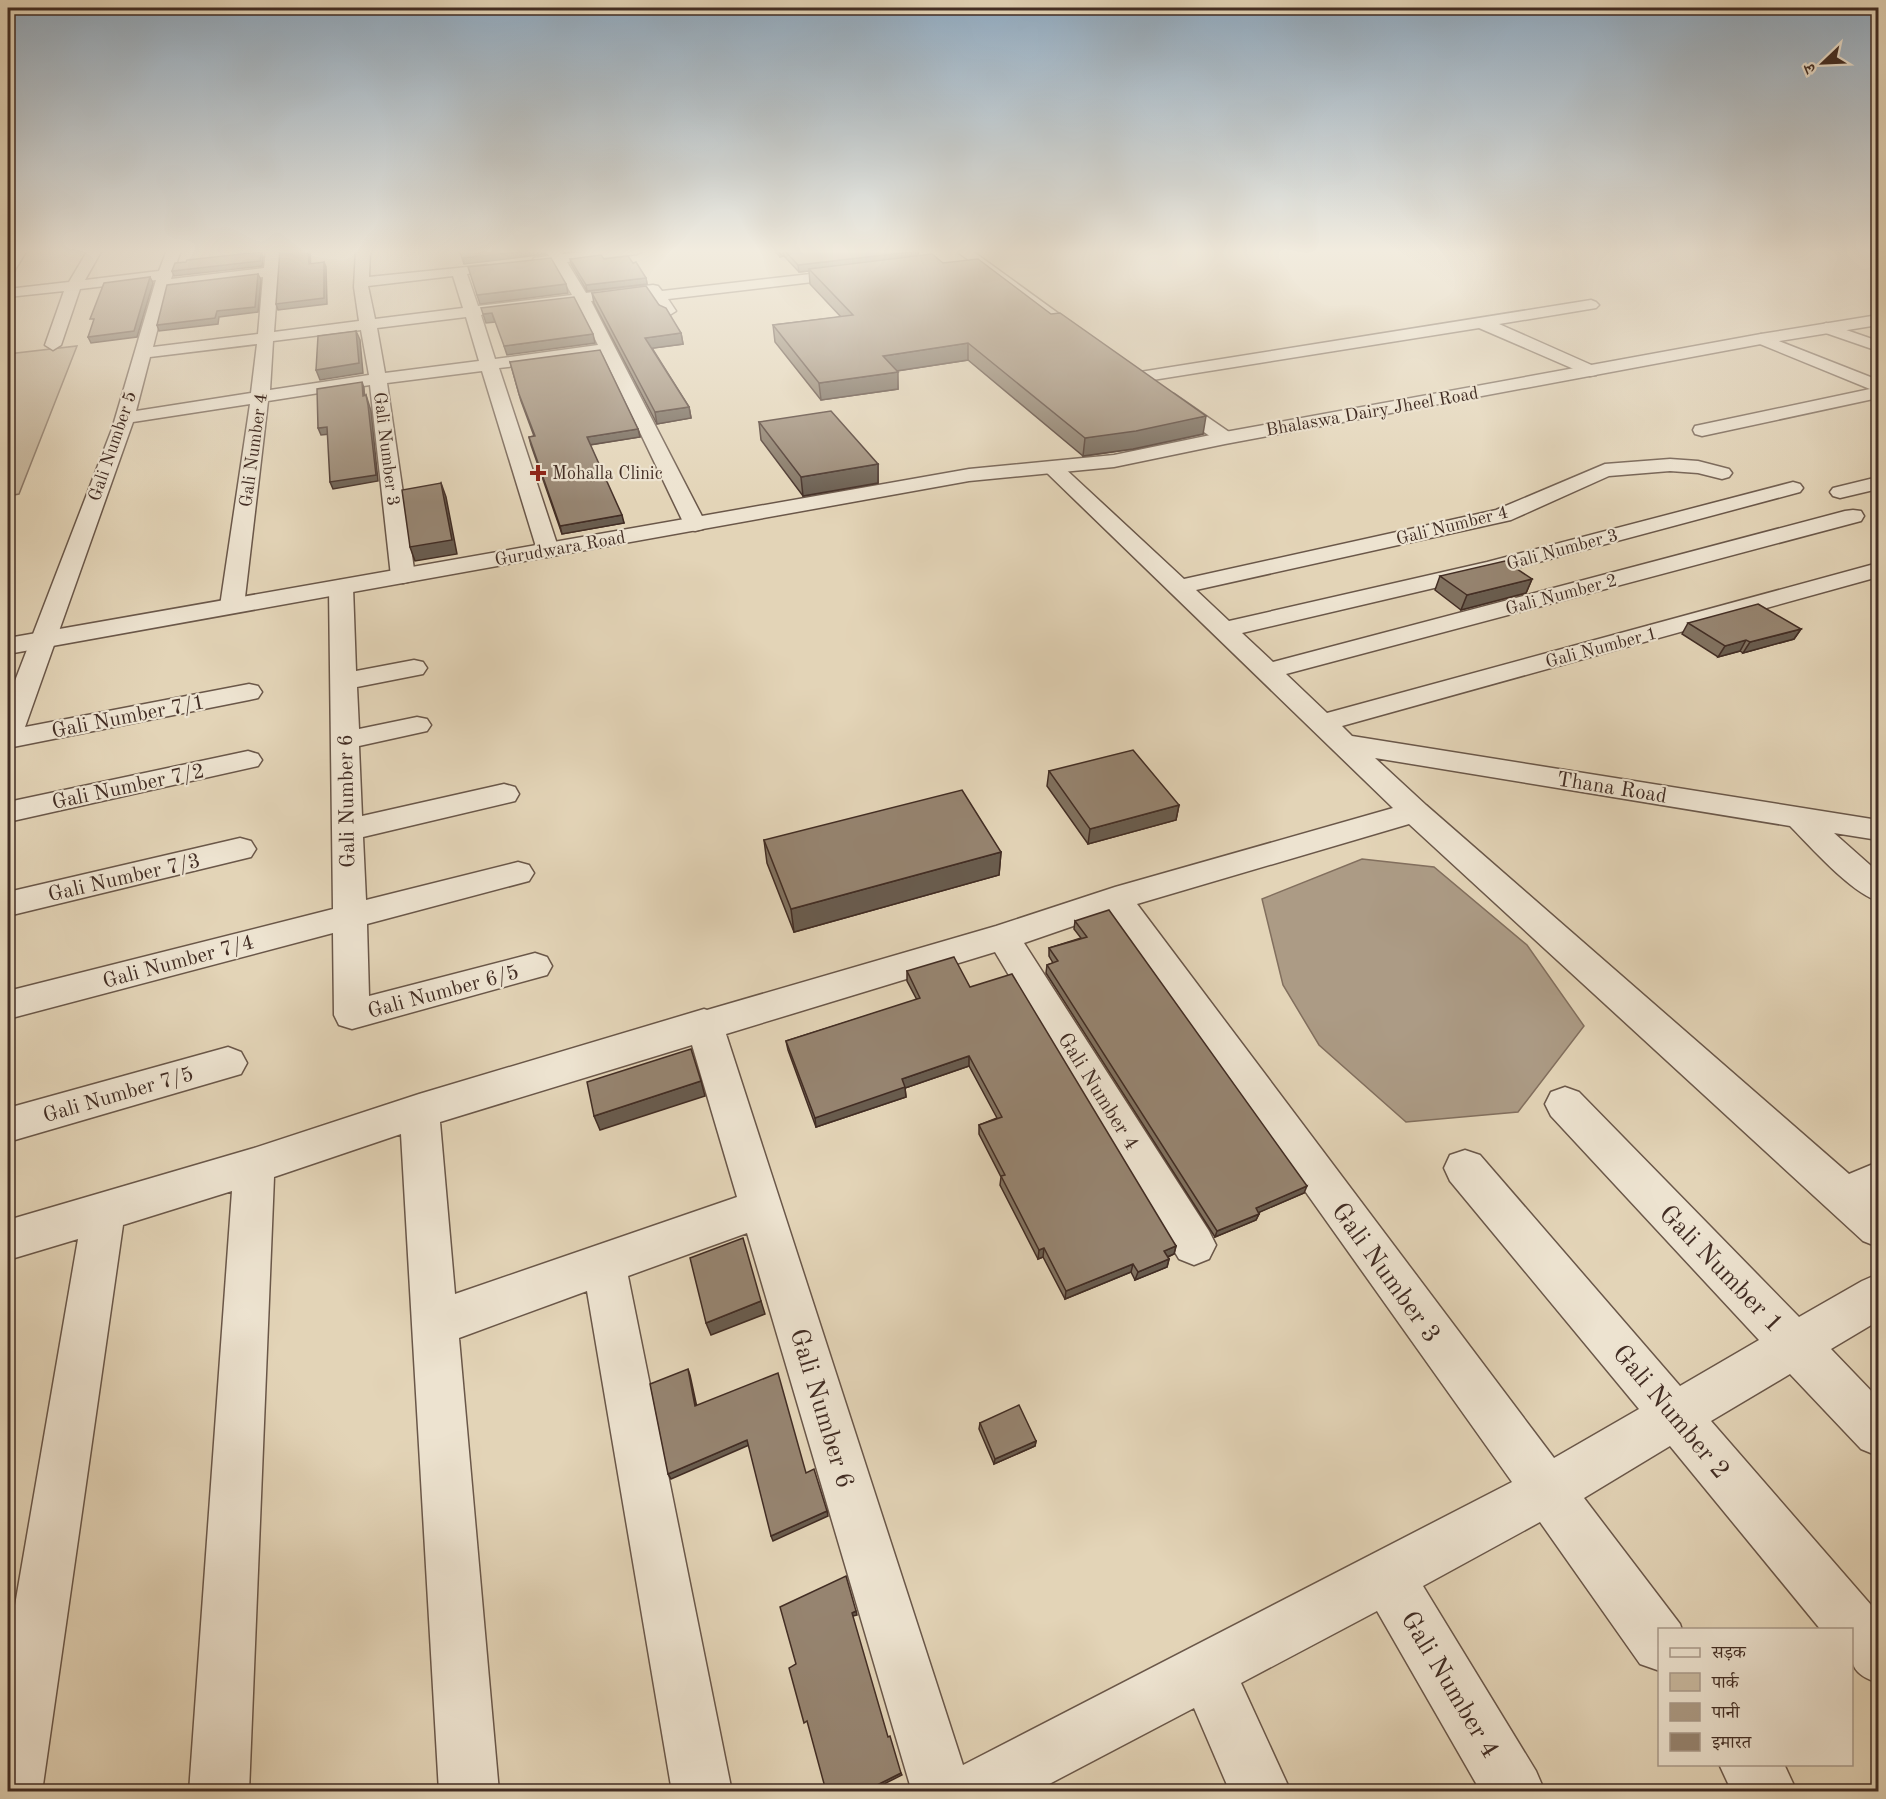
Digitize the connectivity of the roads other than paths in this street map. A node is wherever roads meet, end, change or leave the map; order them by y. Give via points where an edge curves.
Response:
1 (57, 334) edge
2 (148, 334) edge
3 (266, 334) edge
4 (295, 334) edge
5 (370, 334) edge
6 (479, 334) edge
7 (600, 334) edge
8 (1078, 334) edge
9 (1412, 334) edge
10 (1507, 334) edge
11 (1788, 334) edge
12 (1845, 334) edge
13 (266, 338) junction
14 (1276, 338) dead end
15 (1761, 339) junction
16 (53, 345) dead end
17 (1878, 346) edge
18 (608, 349) junction
19 (1103, 351) edge
20 (1209, 351) dead end
21 (1301, 352) junction
22 (142, 353) junction
23 (1228, 363) junction
24 (489, 364) junction
25 (1590, 371) junction
26 (378, 380) junction
27 (1878, 386) edge
28 (1878, 393) edge
29 (260, 397) junction
30 (124, 418) junction
31 (1702, 430) dead end
32 (1225, 438) junction
33 (1114, 461) joint
34 (1053, 468) junction
35 (1722, 473) dead end
36 (1878, 483) edge
37 (1793, 488) dead end
38 (1840, 492) dead end
39 (1854, 516) dead end
40 (695, 524) junction
41 (548, 550) junction
42 (1878, 570) edge
43 (403, 576) junction
44 (1179, 586) junction
45 (341, 587) junction
46 (232, 606) junction
47 (1224, 630) junction
48 (41, 640) junction
49 (8, 646) edge
50 (414, 668) dead end
51 (1269, 671) junction
52 (344, 681) junction
53 (249, 692) dead end
54 (1323, 723) junction
55 (417, 725) dead end
56 (8, 738) edge
57 (345, 740) junction
58 (1346, 744) junction
59 (248, 760) dead end
60 (504, 794) dead end
61 (8, 812) edge
62 (1415, 812) junction
63 (1799, 817) junction
64 (347, 830) junction
65 (1878, 830) edge
66 (240, 849) dead end
67 (518, 873) dead end
68 (1878, 890) edge
69 (1115, 899) junction
70 (8, 904) edge
71 (349, 916) junction
72 (1004, 937) junction
73 (535, 966) dead end
74 (8, 1005) edge
75 (352, 1015) joint
76 (704, 1024) junction
77 (228, 1063) dead end
78 (1565, 1104) dead end
79 (419, 1111) junction
80 (8, 1125) edge
81 (254, 1166) junction
82 (1465, 1168) dead end
83 (1862, 1188) edge
84 (762, 1208) junction
85 (104, 1211) junction
86 (1878, 1227) edge
87 (8, 1240) edge
88 (1194, 1245) dead end
89 (604, 1264) junction
90 (1878, 1296) edge
91 (434, 1324) junction
92 (1796, 1345) junction
93 (1677, 1416) junction
94 (1878, 1432) edge
95 (1547, 1491) junction
96 (1386, 1577) junction
97 (1658, 1643) edge
98 (1878, 1655) edge
99 (1206, 1671) junction
100 (1749, 1766) edge
101 (962, 1789) edge
102 (12, 1791) edge
103 (219, 1791) edge
104 (469, 1791) edge
105 (702, 1791) edge
106 (1261, 1791) edge
107 (1515, 1791) edge
108 (1767, 1791) edge

1 - 16 street
2 - 22 street, Gali Number 5
3 - 13 street, Gali Number 4
4 - 13 street
5 - 26 street, Gali Number 3
6 - 24 street
7 - 18 street
8 - 19 street
9 - 21 street
10 - 25 street
11 - 15 street, Bhalaswa Dairy Jheel Road
12 - 17 street
13 - 22 street
13 - 29 street, Gali Number 4
14 - 21 street
15 - 25 street, Bhalaswa Dairy Jheel Road
15 - 27 street
18 - 24 street
18 - 40 street
20 - 23 street
21 - 23 street
22 - 30 street, Gali Number 5
23 - 32 street via 1135,374
24 - 26 street
24 - 41 street
25 - 32 street, Bhalaswa Dairy Jheel Road
26 - 29 street
26 - 43 street, Gali Number 3
28 - 31 street
29 - 30 street
29 - 46 street, Gali Number 4
30 - 48 street, Gali Number 5
32 - 33 street, Bhalaswa Dairy Jheel Road
33 - 34 street, Gurudwara Road
34 - 40 street, Gurudwara Road via 969,475
34 - 44 street
35 - 44 street, Gali Number 4 via 1670,465 1605,470 1503,515
36 - 38 street
37 - 47 street, Gali Number 3 via 1490,568
39 - 51 street, Gali Number 2
40 - 41 street, Gurudwara Road
41 - 43 street, Gurudwara Road
42 - 54 street, Gali Number 1
43 - 45 street, Gurudwara Road
44 - 47 street
45 - 46 street, Gurudwara Road
45 - 52 street, Gali Number 6
46 - 48 street, Gurudwara Road
47 - 51 street
48 - 49 street, Gurudwara Road
48 - 56 street, Gali Number 5
50 - 52 street
51 - 54 street
52 - 57 street, Gali Number 6
53 - 56 street, Gali Number 7/1
54 - 58 street
55 - 57 street
57 - 64 street, Gali Number 6
58 - 62 street
58 - 63 street, Thana Road
59 - 61 street, Gali Number 7/2
60 - 64 street
62 - 69 street
62 - 83 street
63 - 65 street, Thana Road
63 - 68 street
64 - 71 street, Gali Number 6
66 - 70 street, Gali Number 7/3
67 - 71 street, Gali Number 7/4
69 - 72 street
69 - 95 street, Gali Number 3
71 - 74 street, Gali Number 7/4
71 - 75 street, Gali Number 6
72 - 76 street
72 - 88 street, Gali Number 4
73 - 75 street, Gali Number 6/5
76 - 79 street
76 - 84 street, Gali Number 6
77 - 80 street, Gali Number 7/5
78 - 92 street, Gali Number 1
79 - 81 street
79 - 91 street
81 - 85 street
81 - 103 street
82 - 93 street, Gali Number 2
83 - 86 street
84 - 89 street
84 - 101 street, Gali Number 6
85 - 87 street
85 - 102 street
89 - 91 street
89 - 105 street
90 - 92 street
91 - 104 street
92 - 93 street
92 - 94 street, Gali Number 1
93 - 95 street
93 - 98 street, Gali Number 2
95 - 96 street
95 - 97 street, Gali Number 3
96 - 99 street
96 - 107 street, Gali Number 4
99 - 101 street
99 - 106 street
100 - 108 street

